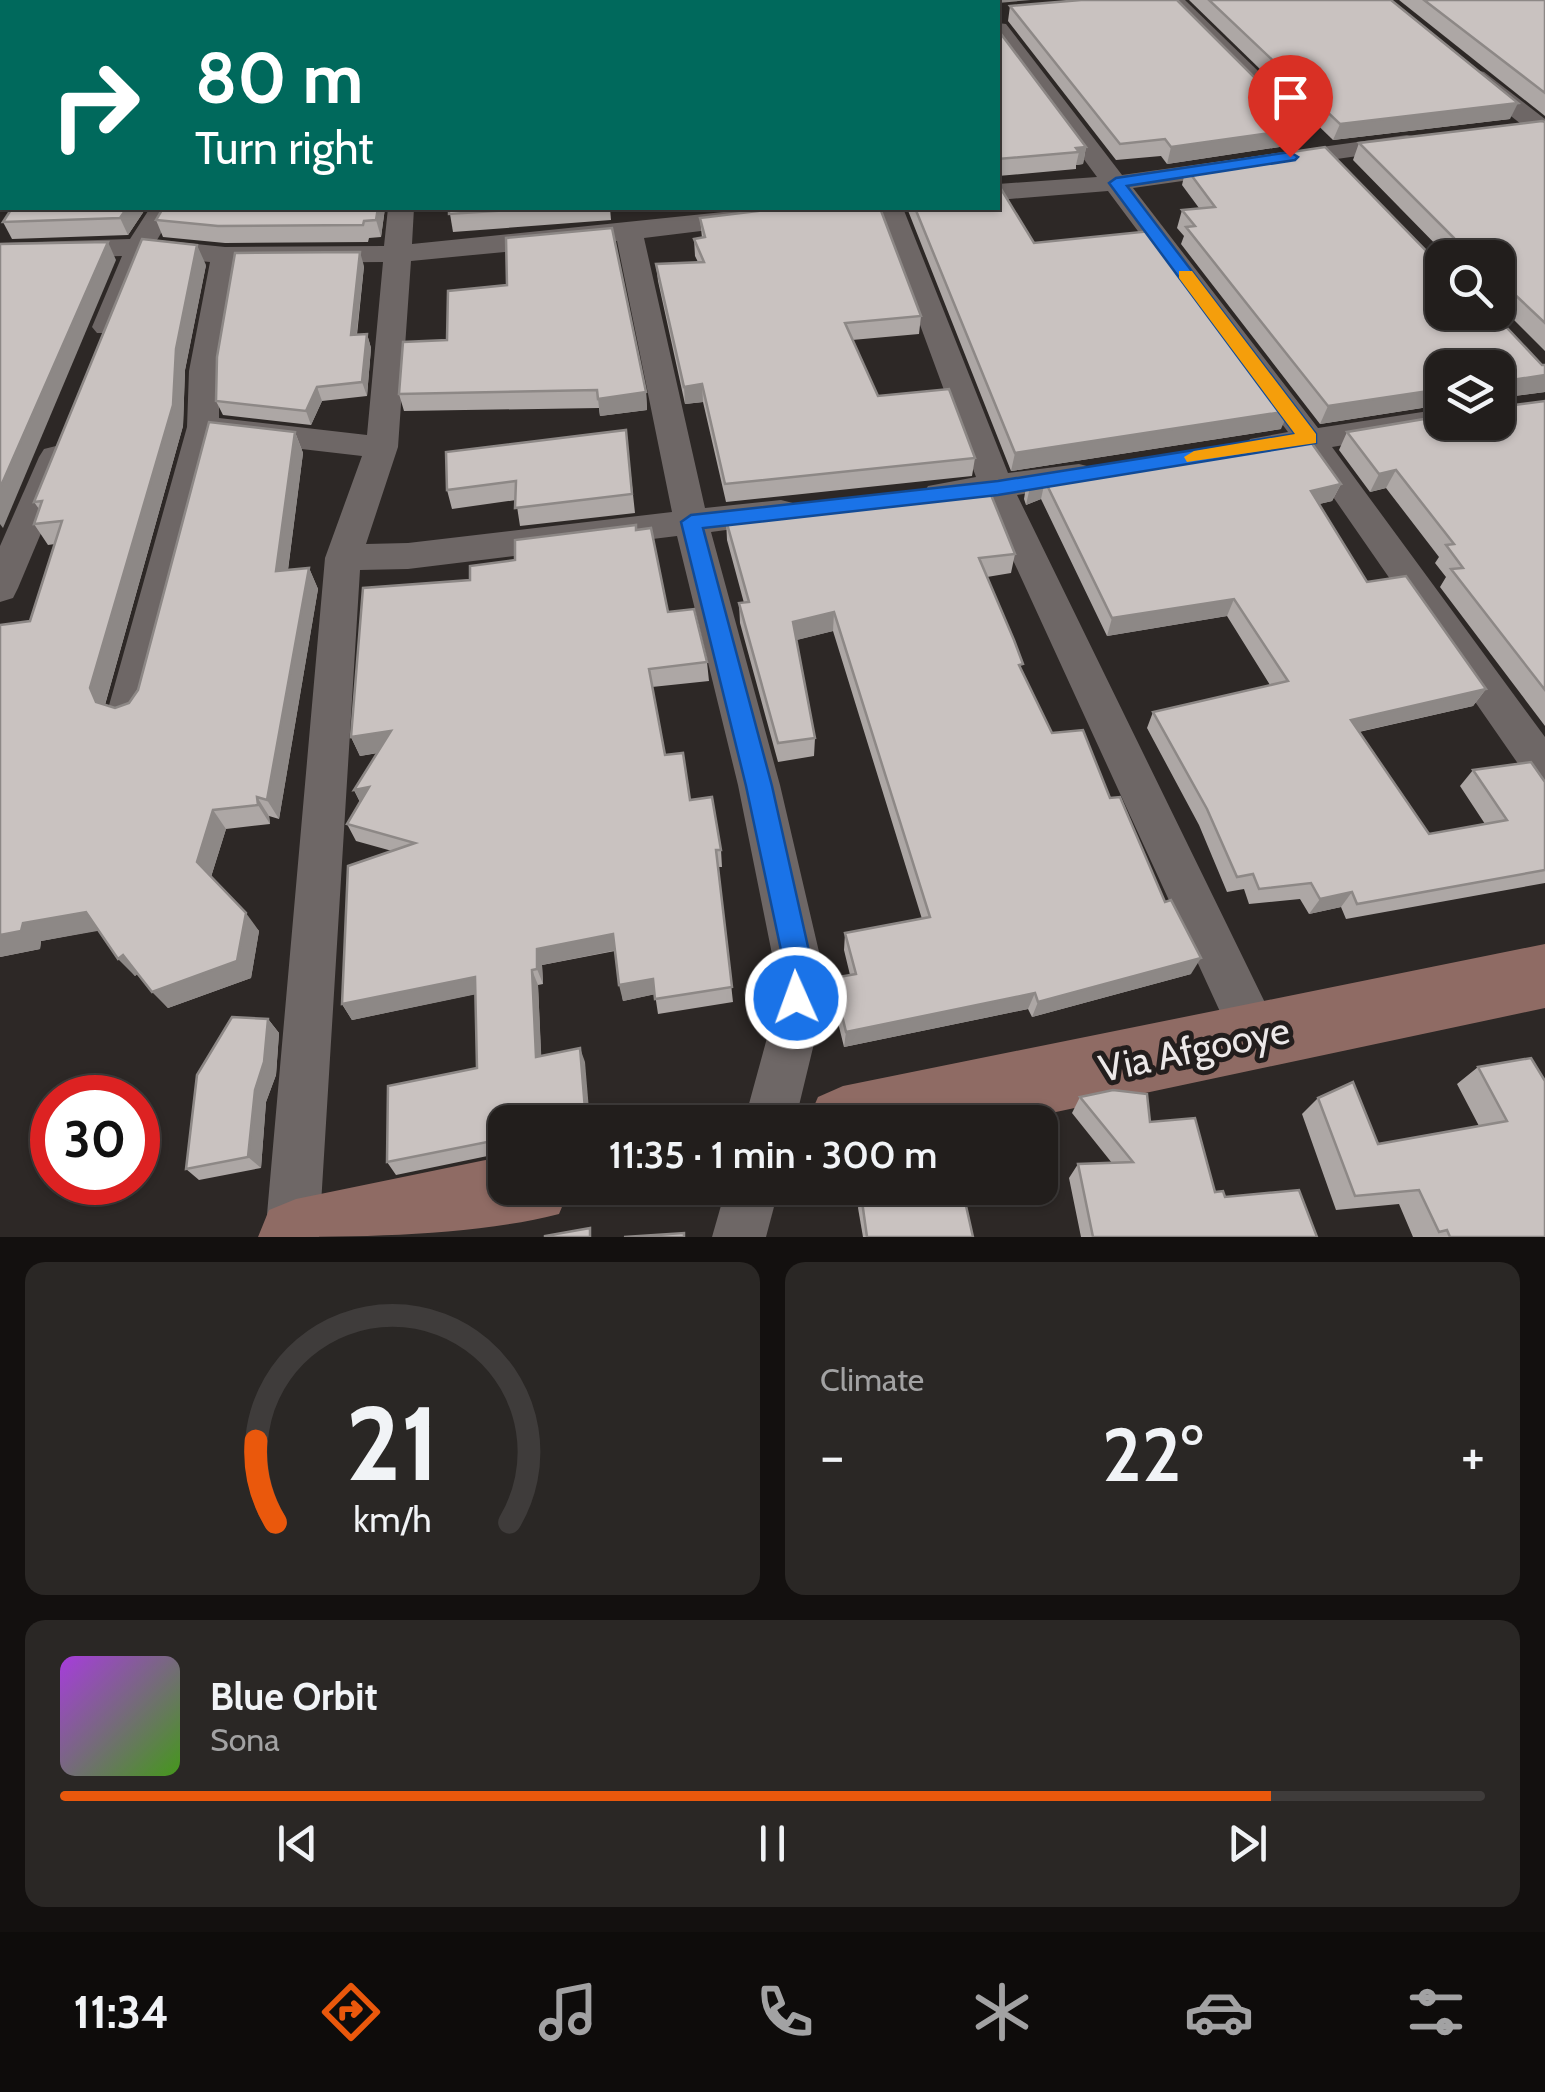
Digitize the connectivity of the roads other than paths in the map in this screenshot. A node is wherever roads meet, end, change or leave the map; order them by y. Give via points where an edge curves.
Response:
1 (1173, 0) edge
2 (1000, 32) edge
3 (1456, 61) edge
4 (1543, 128) edge
5 (1501, 131) edge
6 (1423, 140) edge
7 (1325, 152) junction
8 (1350, 178) edge
9 (1116, 183) junction
10 (1000, 192) edge
11 (162, 210) edge
12 (401, 210) edge
13 (797, 210) edge
14 (891, 210) edge
15 (646, 222) edge
16 (138, 247) junction
17 (0, 252) edge
18 (394, 254) junction
19 (225, 256) junction
20 (98, 350) edge
21 (1425, 421) edge
22 (203, 426) junction
23 (64, 436) edge
24 (1309, 438) junction
25 (382, 447) junction
26 (1238, 450) edge
27 (1108, 471) edge
28 (998, 488) junction
29 (902, 499) edge
30 (806, 510) edge
31 (691, 522) junction
32 (343, 558) junction
33 (0, 588) edge
34 (128, 709) edge
35 (1545, 769) edge
36 (1545, 976) edge
37 (1256, 1036) junction
38 (774, 1105) edge
39 (925, 1105) edge
40 (488, 1197) edge
41 (748, 1205) edge
42 (294, 1237) edge
43 (739, 1237) edge

1 - 7 street
2 - 9 street
3 - 4 street
4 - 5 street
6 - 7 street
7 - 8 street
7 - 9 street
9 - 10 street
9 - 24 street
11 - 16 street
12 - 18 street
13 - 15 street
14 - 28 street
15 - 18 street
15 - 31 street
16 - 17 street
16 - 19 street
16 - 20 street
18 - 19 street
18 - 25 street
19 - 22 street via 204,371
21 - 24 street
22 - 25 street
22 - 34 street
23 - 33 street
24 - 26 street
24 - 35 street
25 - 32 street
27 - 28 street
28 - 29 street
28 - 37 street
30 - 31 street
31 - 32 street
31 - 38 street via 799,969 794,1027
32 - 42 street
36 - 37 main road, Via Afgooye
37 - 39 main road, Via Afgooye
40 - 42 main road
41 - 43 street

